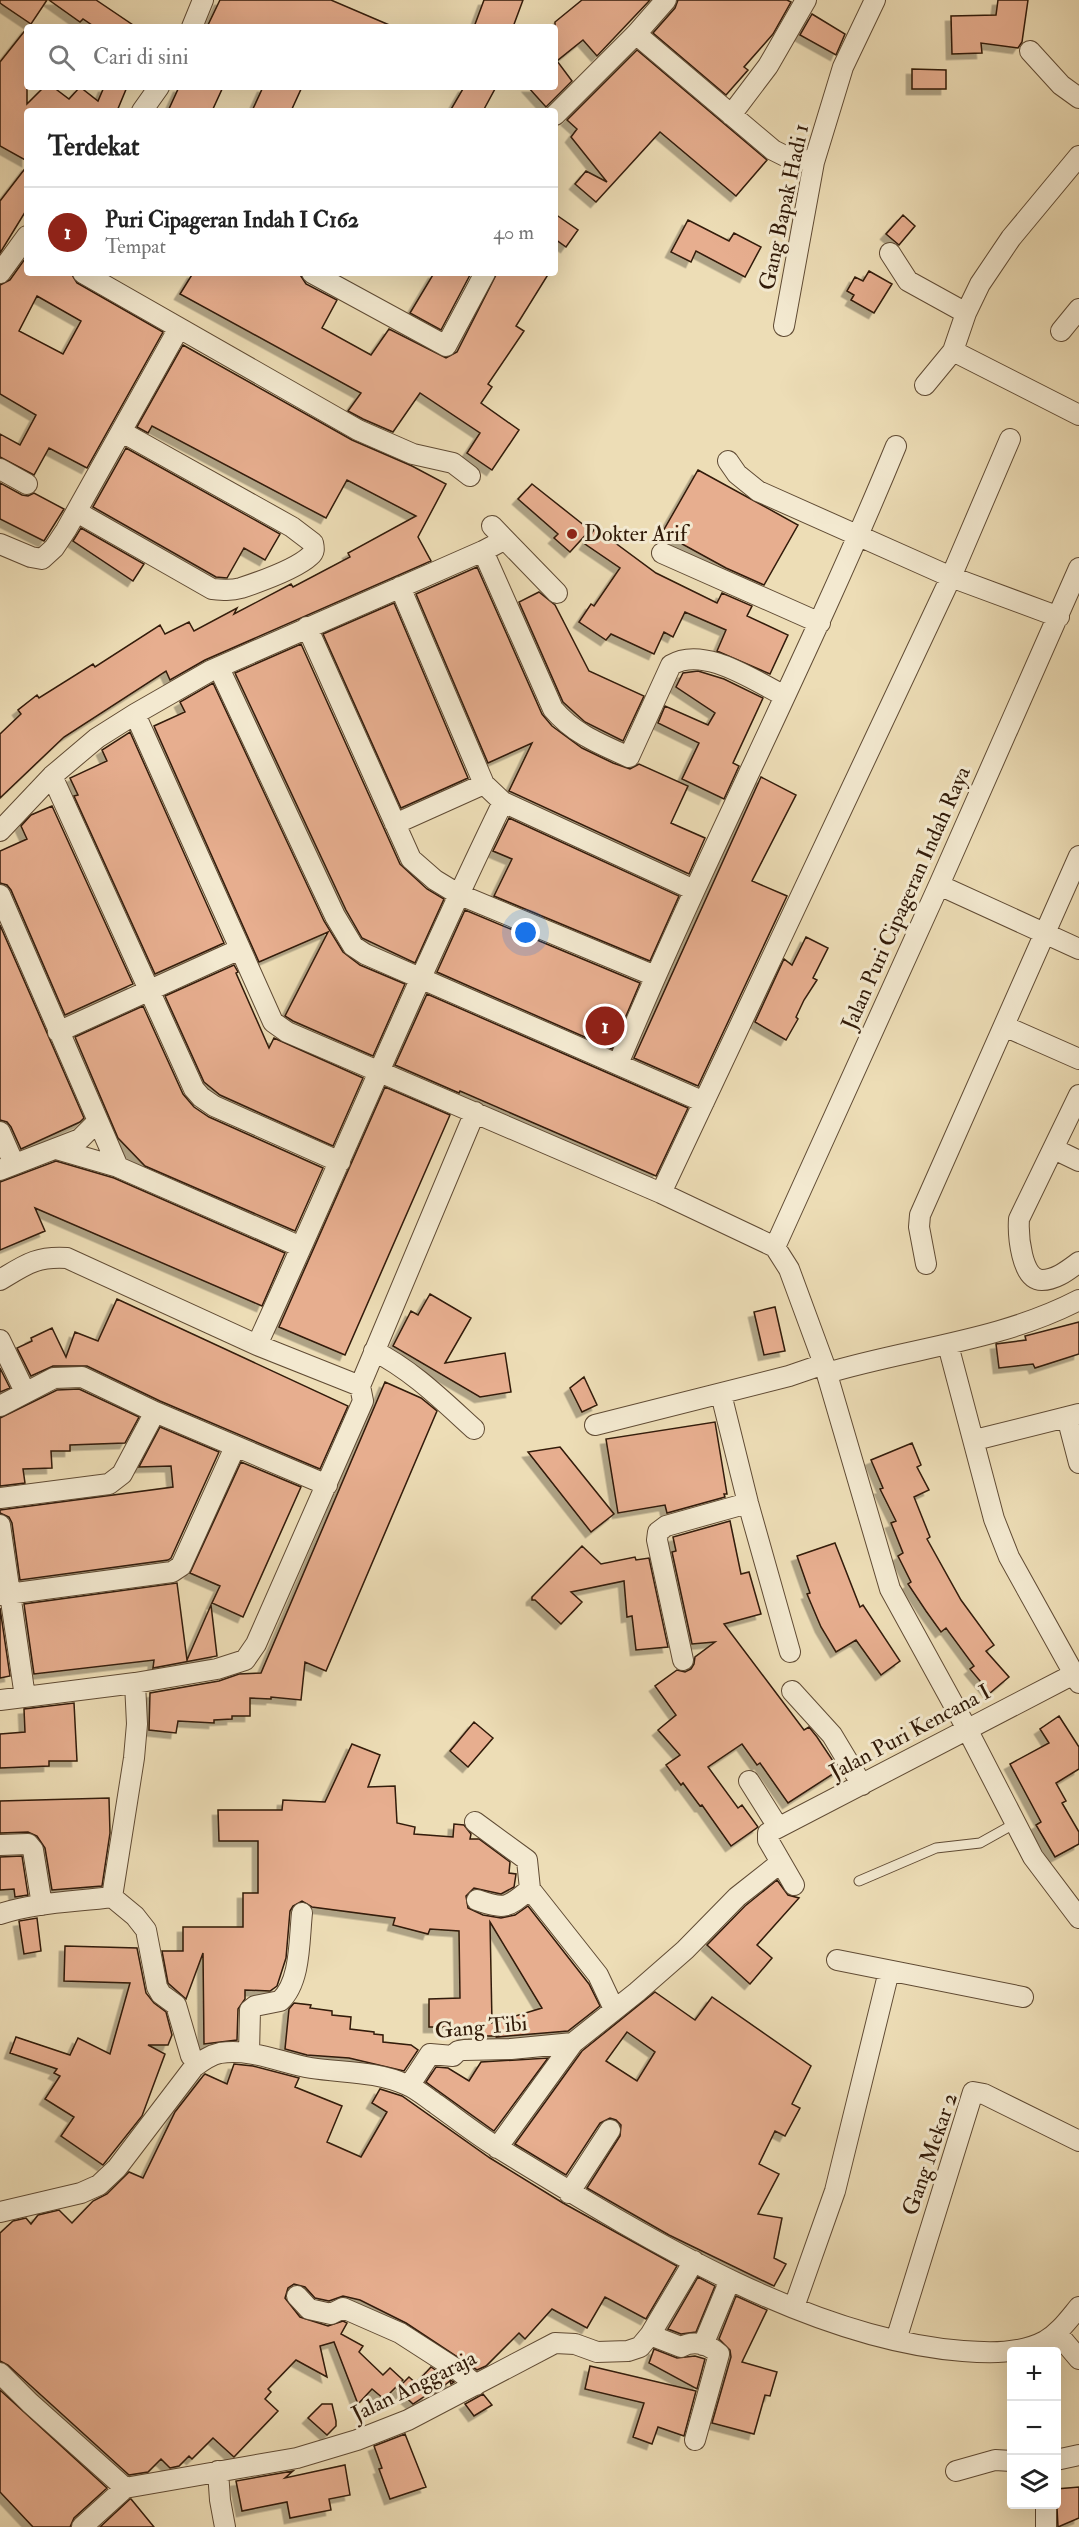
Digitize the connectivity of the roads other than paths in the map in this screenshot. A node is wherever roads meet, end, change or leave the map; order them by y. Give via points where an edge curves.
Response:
1 (203, 0) edge
2 (666, 0) edge
3 (806, 0) edge
4 (875, 0) edge
5 (193, 24) edge
6 (636, 34) junction
7 (1030, 51) dead end
8 (157, 90) edge
9 (1079, 98) edge
10 (144, 108) edge
11 (558, 112) edge
12 (731, 114) junction
13 (1079, 156) edge
14 (799, 159) junction
15 (24, 242) edge
16 (890, 253) dead end
17 (0, 273) edge
18 (88, 276) edge
19 (318, 276) edge
20 (483, 276) edge
21 (1079, 309) edge
22 (966, 313) junction
23 (784, 326) dead end
24 (179, 328) junction
25 (1061, 332) dead end
26 (953, 351) junction
27 (925, 385) dead end
28 (1079, 415) edge
29 (122, 432) junction
30 (1010, 439) dead end
31 (896, 446) dead end
32 (728, 461) dead end
33 (0, 469) edge
34 (470, 476) dead end
35 (27, 484) dead end
36 (77, 512) junction
37 (859, 536) junction
38 (0, 544) edge
39 (483, 551) junction
40 (662, 553) dead end
41 (1079, 568) edge
42 (951, 576) junction
43 (400, 587) junction
44 (557, 594) dead end
45 (1059, 617) junction
46 (820, 623) junction
47 (307, 627) junction
48 (219, 668) junction
49 (785, 696) junction
50 (135, 714) junction
51 (52, 776) junction
52 (484, 784) junction
53 (504, 802) junction
54 (395, 824) junction
55 (0, 831) edge
56 (1079, 856) edge
57 (939, 885) junction
58 (694, 890) junction
59 (459, 894) junction
60 (0, 895) edge
61 (1044, 934) junction
62 (240, 949) junction
63 (1079, 949) edge
64 (655, 976) junction
65 (421, 980) junction
66 (150, 991) junction
67 (1004, 1026) junction
68 (58, 1032) junction
69 (1079, 1059) edge
70 (618, 1064) junction
71 (378, 1072) junction
72 (1079, 1095) edge
73 (705, 1102) junction
74 (475, 1112) junction
75 (98, 1122) junction
76 (0, 1132) edge
77 (56, 1149) junction
78 (1054, 1149) junction
79 (1079, 1161) edge
80 (340, 1162) junction
81 (7, 1167) edge
82 (118, 1167) junction
83 (661, 1194) junction
84 (301, 1247) junction
85 (775, 1247) junction
86 (1079, 1262) edge
87 (926, 1264) dead end
88 (0, 1280) edge
89 (1079, 1300) edge
90 (0, 1340) edge
91 (257, 1345) junction
92 (948, 1345) junction
93 (374, 1352) junction
94 (825, 1369) junction
95 (360, 1386) junction
96 (25, 1392) junction
97 (721, 1394) junction
98 (0, 1406) edge
99 (155, 1412) junction
100 (1073, 1415) edge
101 (595, 1425) dead end
102 (474, 1429) dead end
103 (975, 1440) junction
104 (235, 1447) junction
105 (1079, 1463) edge
106 (327, 1485) junction
107 (0, 1498) edge
108 (748, 1503) junction
109 (0, 1525) edge
110 (5, 1594) edge
111 (790, 1652) dead end
112 (683, 1660) dead end
113 (1077, 1678) edge
114 (135, 1683) junction
115 (792, 1690) dead end
116 (25, 1697) junction
117 (0, 1700) edge
118 (968, 1729) junction
119 (750, 1781) dead end
120 (862, 1785) junction
121 (475, 1822) dead end
122 (1014, 1824) junction
123 (773, 1830) junction
124 (0, 1845) edge
125 (780, 1863) junction
126 (859, 1881) dead end
127 (794, 1885) dead end
128 (530, 1889) junction
129 (112, 1897) junction
130 (477, 1900) dead end
131 (42, 1905) junction
132 (302, 1913) dead end
133 (0, 1914) edge
134 (1079, 1918) edge
135 (837, 1960) dead end
136 (889, 1971) junction
137 (1023, 1997) dead end
138 (614, 2009) junction
139 (573, 2043) junction
140 (249, 2053) junction
141 (191, 2055) dead end
142 (410, 2086) junction
143 (610, 2130) dead end
144 (1079, 2141) edge
145 (497, 2148) junction
146 (570, 2193) junction
147 (0, 2212) edge
148 (694, 2261) junction
149 (730, 2280) junction
150 (297, 2296) dead end
151 (794, 2307) junction
152 (1079, 2307) edge
153 (1057, 2333) junction
154 (650, 2335) junction
155 (896, 2340) junction
156 (703, 2345) junction
157 (1079, 2359) edge
158 (0, 2373) edge
159 (476, 2385) junction
160 (695, 2440) dead end
161 (1079, 2455) edge
162 (1061, 2459) edge
163 (1007, 2461) edge
164 (218, 2471) junction
165 (956, 2471) dead end
166 (125, 2488) junction
167 (1046, 2509) edge
168 (82, 2527) edge
169 (225, 2527) edge
170 (1046, 2527) edge

1 - 5 street
2 - 6 street
3 - 12 street via 768,66
4 - 14 street, Gang Bapak Hadi 1
6 - 11 street
6 - 12 street
7 - 9 street via 1061,85
8 - 10 street
12 - 14 street via 773,150
13 - 22 street via 1011,238
14 - 23 street, Gang Bapak Hadi 1
15 - 17 street
16 - 22 street via 908,281
18 - 24 street
19 - 20 street via 446,346
21 - 25 street
22 - 26 street
24 - 29 street
24 - 34 street via 358,430 414,454 453,463
26 - 27 street
26 - 28 street
29 - 36 street
29 - 36 street via 292,527 313,543 314,551 288,568 240,588 212,589
30 - 42 street
31 - 37 street
32 - 37 street via 736,474 758,490
33 - 35 street
36 - 38 street via 42,559
37 - 42 street
37 - 46 street
39 - 43 street
39 - 44 street via 498,533
39 - 49 street via 553,709 582,736 629,757 670,665 680,659 700,658 723,665
40 - 46 street
41 - 45 street, Jalan Puri Cipageran Indah Raya
42 - 45 street
42 - 73 street
43 - 47 street
43 - 52 street
45 - 57 street, Jalan Puri Cipageran Indah Raya
46 - 49 street
47 - 48 street
47 - 54 street
48 - 50 street
48 - 65 street via 335,916 353,945
49 - 58 street
50 - 51 street
50 - 62 street
51 - 55 street
51 - 66 street
52 - 53 street
52 - 54 street
53 - 58 street
53 - 59 street
54 - 59 street via 411,859
56 - 61 street
57 - 61 street
57 - 85 street, Jalan Puri Cipageran Indah Raya
58 - 64 street
59 - 64 street
59 - 65 street
60 - 68 street
61 - 63 street
61 - 67 street
62 - 66 street
62 - 71 street via 273,1022 287,1032
64 - 70 street
65 - 70 street
65 - 71 street
66 - 68 street
66 - 80 street via 201,1097
67 - 69 street
67 - 87 street via 920,1215
68 - 75 street
70 - 73 street
71 - 74 street
71 - 80 street
72 - 78 street
73 - 83 street
74 - 83 street
74 - 93 street
75 - 77 street via 80,1138
75 - 82 street
76 - 81 street
77 - 81 street
77 - 82 street
78 - 79 street
78 - 86 street via 1019,1219 1022,1254 1028,1271 1043,1280 1059,1276
80 - 84 street
82 - 84 street
83 - 85 street
84 - 91 street
85 - 94 street via 789,1269
88 - 91 street via 46,1257 67,1258
89 - 92 street via 1048,1316
90 - 96 street
91 - 95 street
92 - 94 street
92 - 103 street
93 - 95 street
93 - 102 street via 436,1394
94 - 97 street
94 - 118 street via 890,1589
95 - 106 street via 363,1401
96 - 98 street
96 - 99 street via 54,1378 82,1377
97 - 101 street
97 - 108 street
99 - 104 street
99 - 107 street via 115,1481
100 - 103 street
100 - 105 street
103 - 113 street via 994,1519 1010,1557
104 - 106 street
104 - 110 street via 181,1566 172,1572
106 - 114 street via 256,1644 245,1660 217,1669
108 - 111 street
108 - 112 street via 666,1526 658,1532
109 - 110 street
110 - 116 street
113 - 118 street, Jalan Puri Kencana I
114 - 116 street
114 - 129 street via 134,1758
115 - 120 street via 832,1735
116 - 117 street
118 - 120 street, Jalan Puri Kencana I
118 - 122 street
119 - 123 street
120 - 123 street, Jalan Puri Kencana I
121 - 128 street via 527,1860
122 - 126 lane via 980,1843 936,1848
122 - 134 street
123 - 125 street via 768,1840
124 - 131 street via 28,1844 33,1850
125 - 127 street
125 - 138 street
128 - 130 street via 506,1907
128 - 138 street via 598,1976
129 - 131 street
129 - 141 street via 146,1930 157,1987 176,2005
131 - 133 street via 22,1906
132 - 140 street via 289,1988 280,2001 250,2010
135 - 136 street
136 - 137 street
136 - 151 street via 835,2191
138 - 139 street
139 - 142 street, Gang Tibi via 464,2050 453,2056 430,2054
139 - 145 street
140 - 142 street via 310,2068 378,2074
140 - 147 street via 219,2053 194,2067 117,2168 99,2185
142 - 145 street
143 - 146 street
144 - 155 street, Gang Mekar 2 via 973,2092
145 - 146 street
146 - 148 street
148 - 149 street
148 - 154 street, Jalan Anggaraja
149 - 151 street
149 - 156 street
150 - 159 street via 309,2309 331,2314 343,2308 400,2333
151 - 155 street
152 - 153 street
153 - 155 street via 1022,2349 982,2352
153 - 157 street
154 - 156 street via 681,2347 691,2342
154 - 159 street, Jalan Anggaraja via 640,2347 628,2351 597,2352 575,2344 555,2343
156 - 160 street via 717,2351 719,2361
158 - 166 street
159 - 164 street, Jalan Anggaraja via 408,2420 357,2440 297,2458
161 - 162 street
163 - 165 street via 995,2460
164 - 166 street, Jalan Anggaraja
164 - 169 street
166 - 168 street
167 - 170 street

